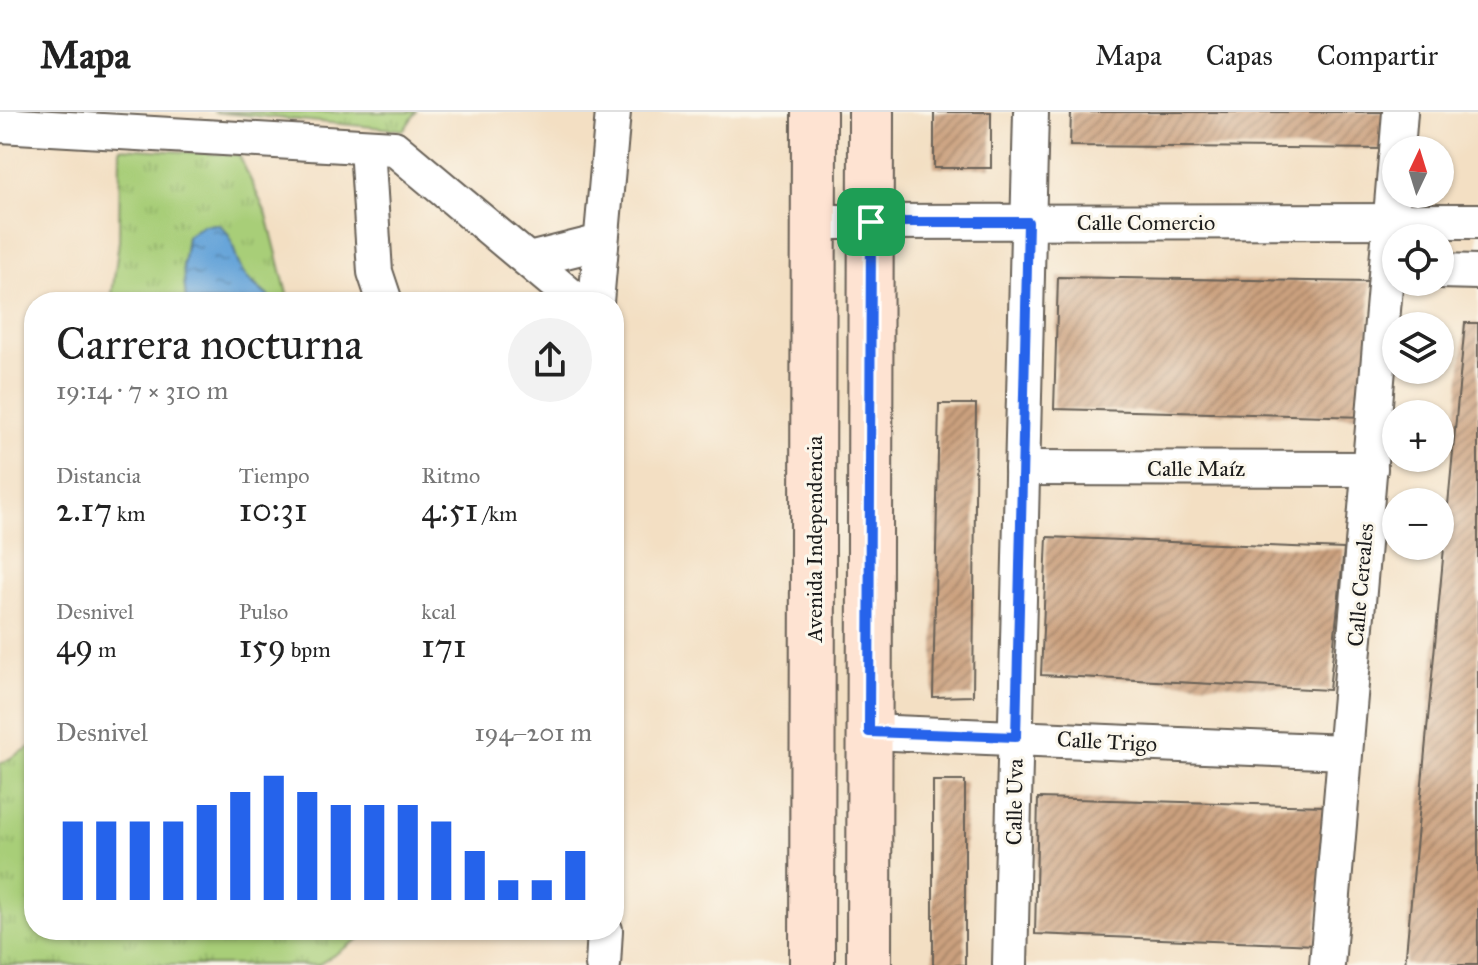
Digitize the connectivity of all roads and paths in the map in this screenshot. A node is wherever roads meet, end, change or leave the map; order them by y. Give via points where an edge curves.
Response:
1 (613, 112) edge
2 (814, 112) edge
3 (871, 112) edge
4 (1031, 112) edge
5 (1400, 112) edge
6 (0, 125) edge
7 (1398, 136) edge
8 (367, 147) junction
9 (1392, 208) edge
10 (1391, 221) junction
11 (1478, 221) edge
12 (815, 222) junction
13 (871, 222) junction
14 (1028, 222) junction
15 (601, 242) junction
16 (529, 260) junction
17 (1454, 271) edge
18 (1478, 272) edge
19 (382, 292) edge
20 (566, 292) edge
21 (597, 292) edge
22 (1388, 296) edge
23 (1022, 468) junction
24 (1370, 469) junction
25 (869, 732) junction
26 (1016, 737) junction
27 (1345, 752) junction
28 (604, 940) edge
29 (603, 965) edge
30 (812, 965) edge
31 (869, 965) edge
32 (1010, 965) edge
33 (1327, 965) edge

1 - 15 street
2 - 12 main road, Avenida Independencia
3 - 13 main road
4 - 14 street, Calle Uva
5 - 7 street
6 - 8 street
8 - 16 street via 405,153
8 - 19 street via 375,272
9 - 10 street, Calle Cereales
10 - 11 street, Calle Comercio
10 - 14 street, Calle Comercio
12 - 13 street, Calle Comercio
12 - 30 main road, Avenida Independencia
13 - 14 street, Calle Comercio
13 - 25 main road
14 - 23 street, Calle Uva
15 - 16 street
15 - 21 street
16 - 20 street
17 - 18 street
22 - 24 street, Calle Cereales
23 - 24 street, Calle Maíz
23 - 26 street, Calle Uva
24 - 27 street, Calle Cereales
25 - 26 street, Calle Trigo
25 - 31 main road
26 - 27 street, Calle Trigo
26 - 32 street, Calle Uva
27 - 33 street, Calle Cereales
28 - 29 street

